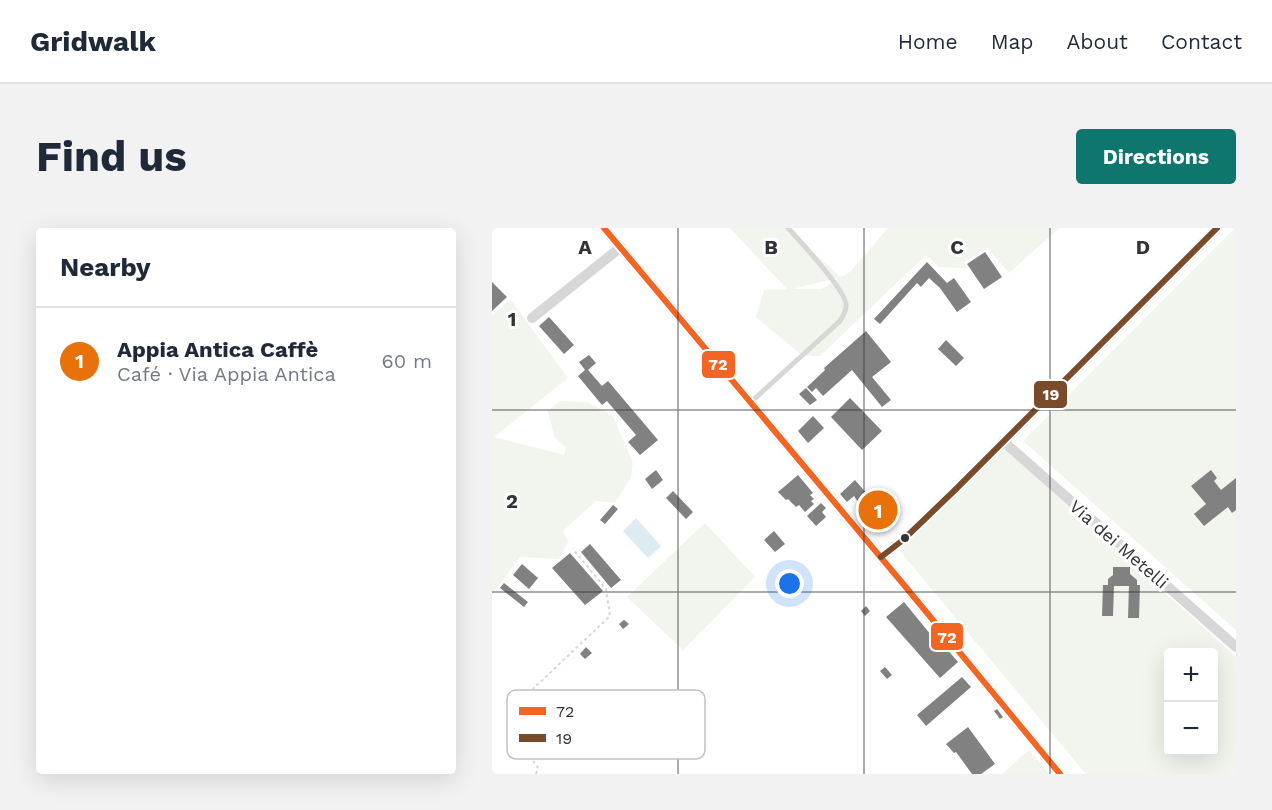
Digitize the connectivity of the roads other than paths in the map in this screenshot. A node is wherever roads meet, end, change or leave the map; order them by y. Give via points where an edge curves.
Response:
1 (604, 228) edge
2 (788, 228) edge
3 (1217, 228) edge
4 (621, 247) junction
5 (532, 318) dead end
6 (751, 402) junction
7 (1003, 441) junction
8 (881, 557) junction
9 (1236, 647) edge
10 (1059, 774) edge

1 - 4 street
2 - 6 lane via 825,271 846,304 840,321
3 - 7 street
4 - 5 street
4 - 6 street
6 - 8 street
7 - 8 street via 909,535
7 - 9 street, Via dei Metelli
8 - 10 street

